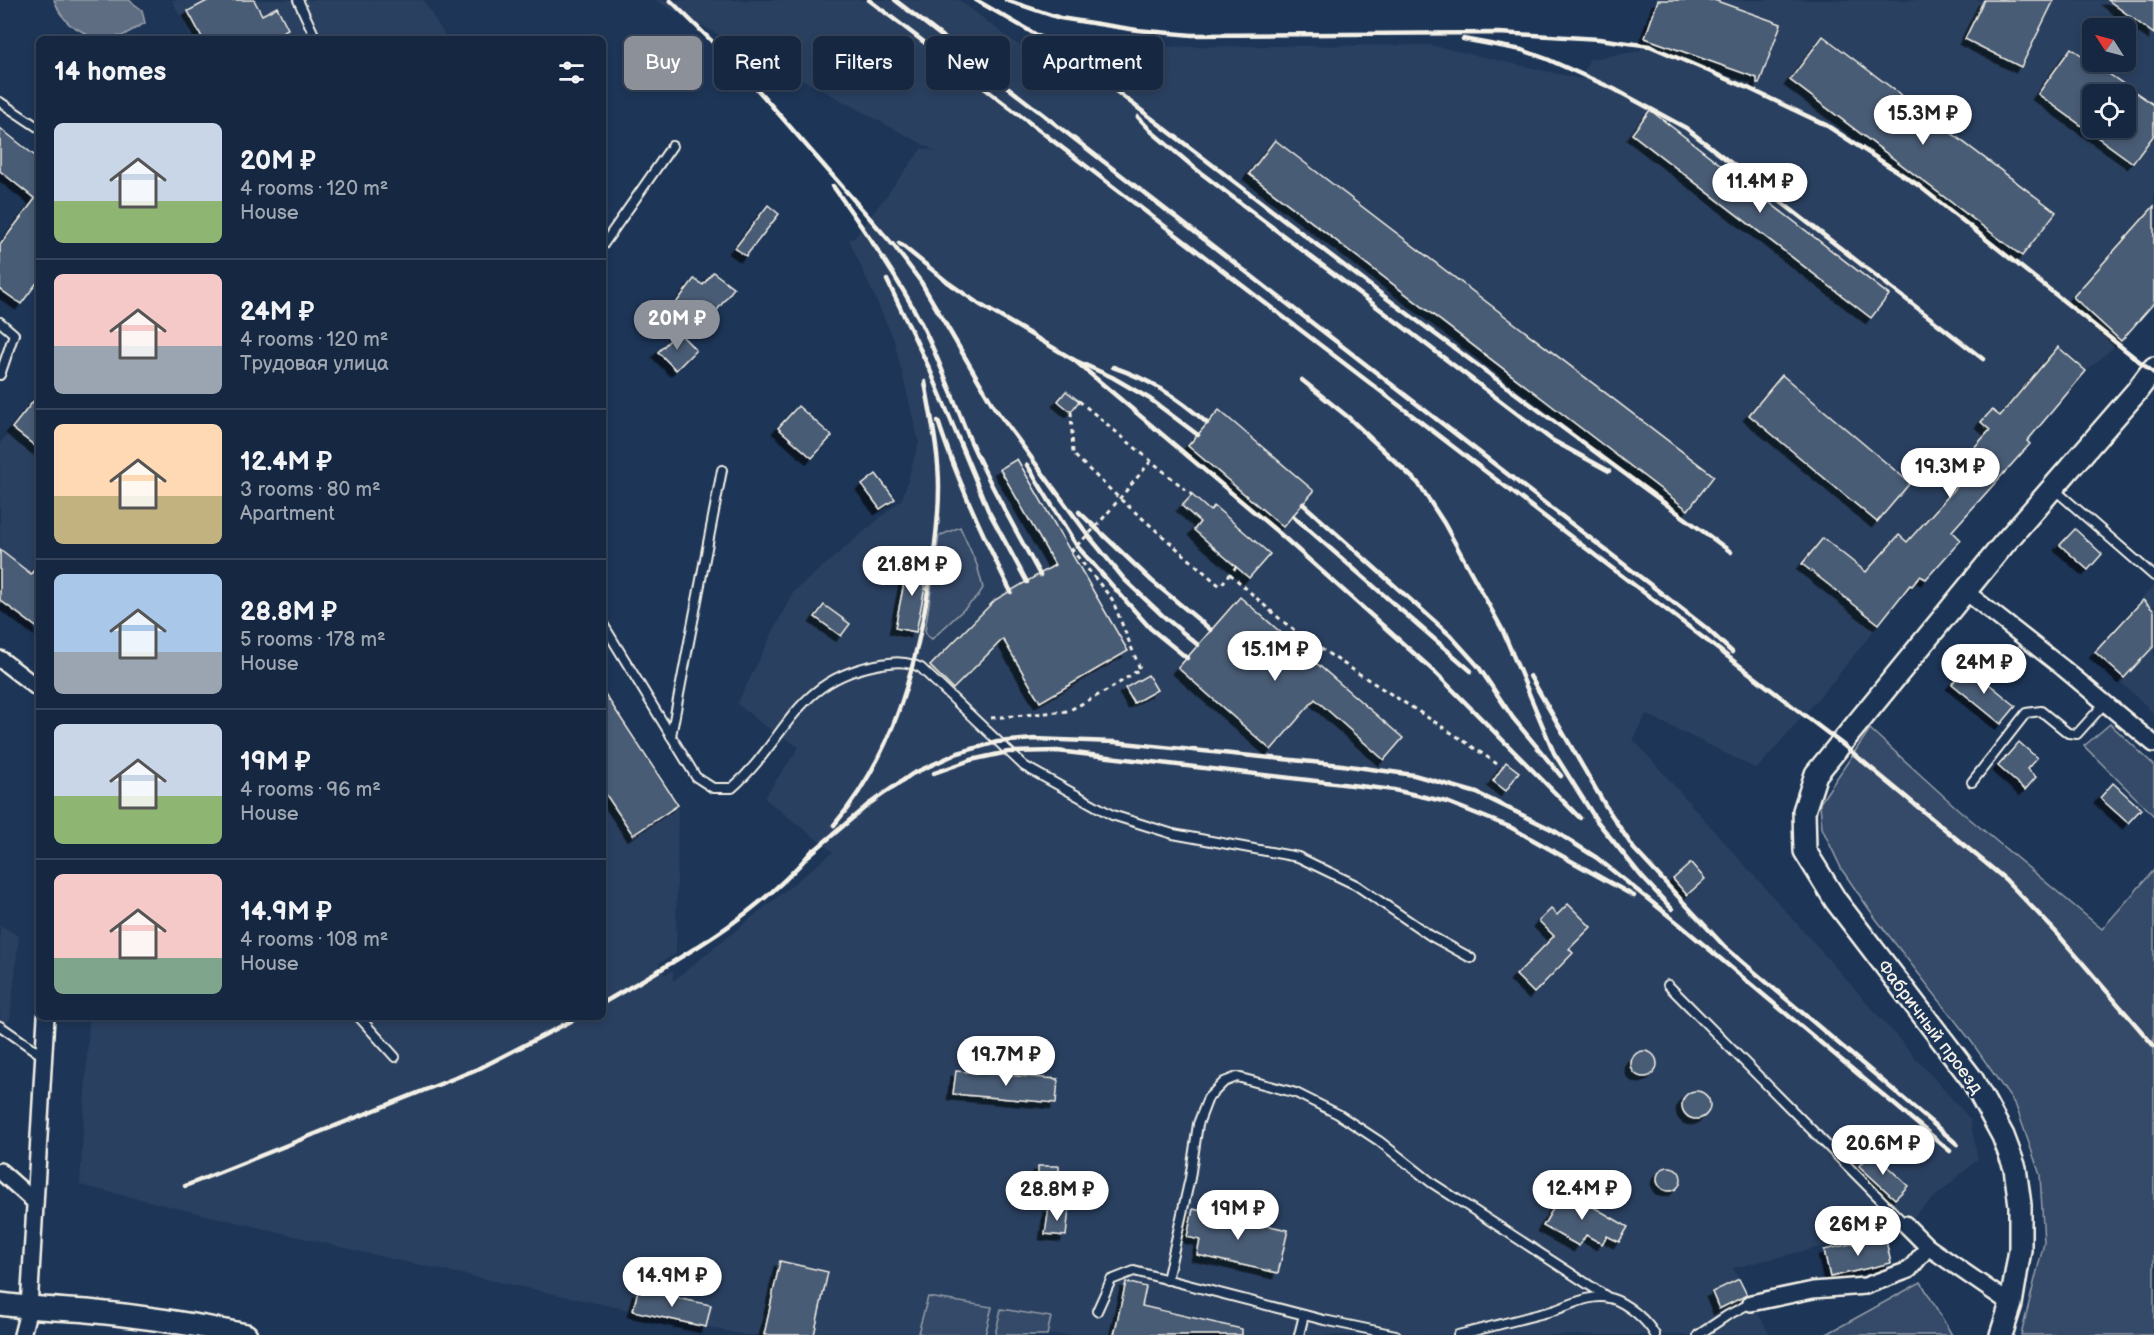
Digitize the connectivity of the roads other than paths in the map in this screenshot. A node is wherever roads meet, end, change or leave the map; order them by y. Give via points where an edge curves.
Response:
1 (298, 0) edge
2 (315, 36) edge
3 (0, 102) edge
4 (36, 126) edge
5 (672, 146) dead end
6 (606, 241) edge
7 (0, 322) edge
8 (2154, 368) edge
9 (0, 375) edge
10 (722, 470) dead end
11 (2052, 488) junction
12 (2154, 576) edge
13 (1966, 592) junction
14 (606, 629) edge
15 (0, 659) edge
16 (36, 687) edge
17 (2105, 703) junction
18 (671, 736) junction
19 (2154, 744) edge
20 (1972, 782) dead end
21 (1472, 958) dead end
22 (1668, 986) dead end
23 (46, 1020) edge
24 (362, 1020) edge
25 (0, 1026) edge
26 (43, 1056) junction
27 (395, 1057) dead end
28 (0, 1171) edge
29 (35, 1202) junction
30 (1905, 1224) joint
31 (1928, 1247) junction
32 (1167, 1280) junction
33 (1609, 1298) junction
34 (0, 1304) edge
35 (1751, 1304) joint
36 (2011, 1304) junction
37 (30, 1308) junction
38 (1097, 1311) dead end
39 (1304, 1315) junction
40 (22, 1335) edge
41 (246, 1335) edge
42 (1299, 1335) edge
43 (1396, 1335) edge
44 (1458, 1335) edge
45 (1655, 1335) edge
46 (1698, 1335) edge
47 (2001, 1335) edge

1 - 2 lane
3 - 4 lane
5 - 6 lane
7 - 9 lane via 14,334
8 - 11 main road, Фабричный проезд
10 - 18 lane
11 - 12 lane
11 - 13 main road, Фабричный проезд
13 - 17 street
13 - 36 main road, Фабричный проезд via 1816,774 1804,811 1805,851 1836,901 1972,1079 2003,1136 2015,1168 2020,1205 2020,1250
14 - 18 lane
15 - 16 street
17 - 19 street
17 - 20 lane via 2077,734 2068,733 2041,711 2026,713
18 - 21 lane via 696,777 713,788 732,788 750,773 796,710 816,690 851,671 898,662 914,664 1024,766 1112,815 1173,834 1298,857 1356,885 1431,936
22 - 30 lane
23 - 26 street
24 - 27 lane
25 - 26 lane
26 - 29 street
28 - 29 street
29 - 37 street
30 - 31 street
31 - 35 street via 1908,1270 1865,1286 1814,1290
31 - 36 street
32 - 33 lane via 1198,1124 1208,1098 1224,1082 1237,1077 1296,1093 1338,1114 1432,1183
32 - 38 lane via 1134,1271 1111,1280
32 - 39 lane
33 - 44 lane via 1593,1297
33 - 45 lane via 1641,1317
34 - 37 main road
35 - 46 lane
36 - 47 main road, Фабричный проезд
37 - 40 street
37 - 41 main road via 188,1323
39 - 42 lane
39 - 43 lane

